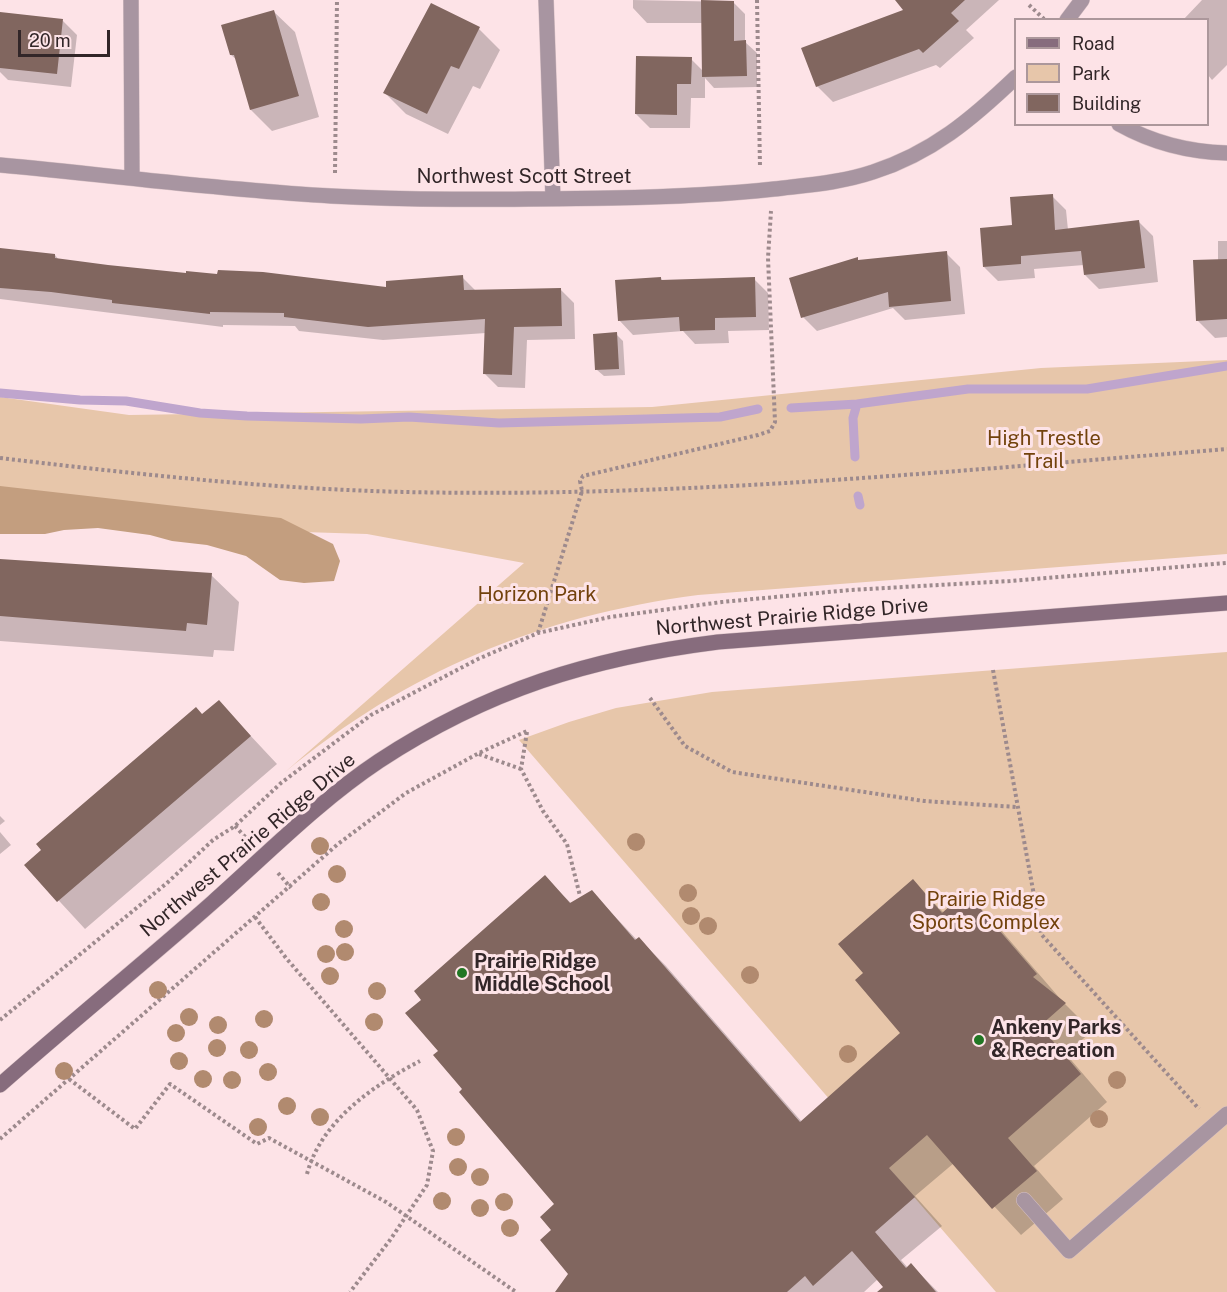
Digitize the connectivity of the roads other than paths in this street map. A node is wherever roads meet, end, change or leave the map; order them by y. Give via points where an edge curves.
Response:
1 (131, 0) edge
2 (546, 0) edge
3 (1082, 0) edge
4 (1068, 18) edge
5 (1014, 79) edge
6 (1123, 126) edge
7 (1227, 153) edge
8 (0, 165) edge
9 (132, 177) junction
10 (553, 199) junction
11 (1227, 603) edge
12 (0, 1085) edge
13 (1227, 1114) edge
14 (1024, 1200) dead end

1 - 9 street
2 - 10 street
3 - 4 street
5 - 10 street, Northwest Scott Street via 943,140 871,173 829,183 766,190
6 - 7 street via 1160,144
8 - 9 street, Northwest Scott Street
9 - 10 street, Northwest Scott Street via 235,190 334,196
11 - 12 street, Northwest Prairie Ridge Drive via 718,642 649,651 582,666 509,691 439,725 369,769 314,812
13 - 14 street via 1069,1251

